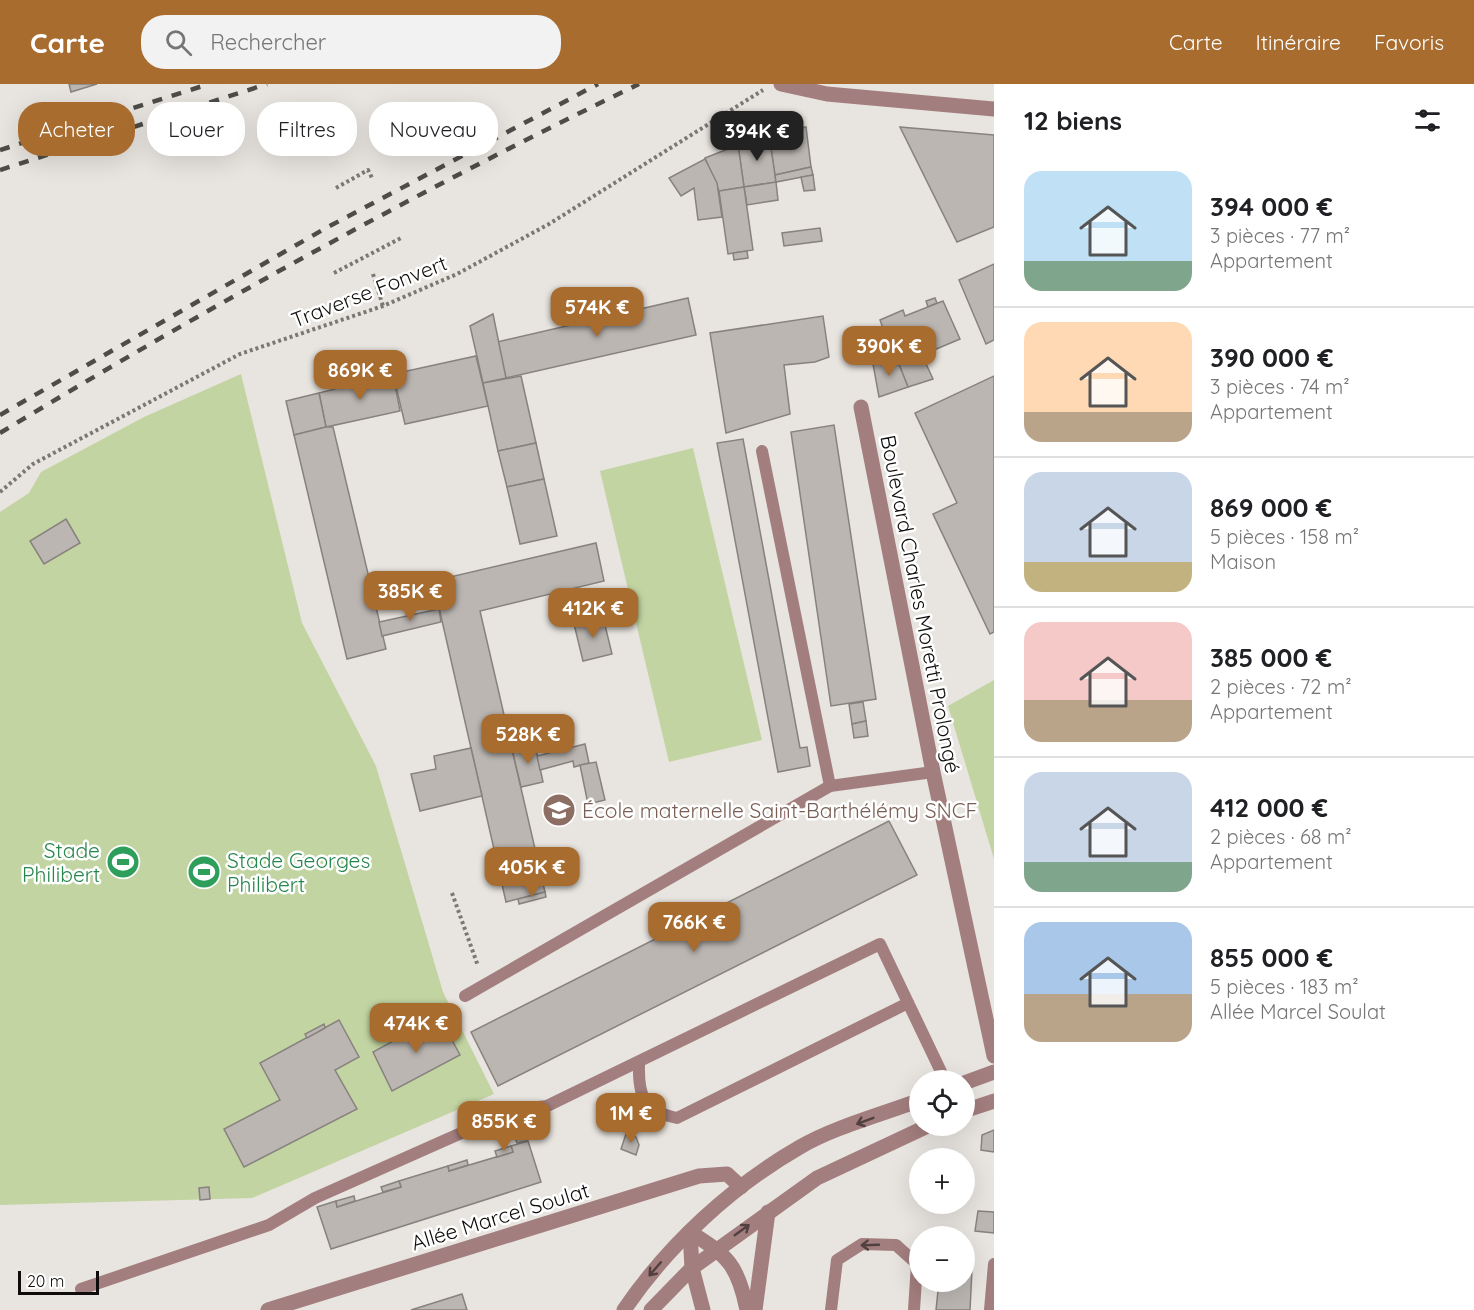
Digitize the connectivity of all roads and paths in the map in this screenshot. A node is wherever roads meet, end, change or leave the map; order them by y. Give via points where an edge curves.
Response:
1 (772, 84) edge
2 (781, 84) edge
3 (994, 109) edge
4 (373, 180) dead end
5 (336, 188) dead end
6 (403, 237) dead end
7 (334, 273) dead end
8 (373, 274) dead end
9 (383, 306) junction
10 (861, 407) dead end
11 (762, 451) dead end
12 (0, 492) edge
13 (933, 772) junction
14 (830, 786) junction
15 (452, 893) dead end
16 (487, 983) junction
17 (465, 996) dead end
18 (908, 1003) junction
19 (994, 1056) edge
20 (639, 1064) junction
21 (940, 1070) edge
22 (994, 1072) edge
23 (975, 1079) edge
24 (994, 1101) edge
25 (909, 1104) edge
26 (975, 1107) edge
27 (909, 1135) edge
28 (741, 1187) junction
29 (768, 1212) junction
30 (690, 1232) junction
31 (717, 1249) junction
32 (994, 1264) edge
33 (692, 1268) junction
34 (81, 1289) dead end
35 (268, 1310) edge
36 (624, 1310) edge
37 (651, 1310) edge
38 (703, 1310) edge
39 (747, 1310) edge
40 (755, 1310) edge
41 (831, 1310) edge
42 (914, 1310) edge
43 (990, 1310) edge

1 - 9 path, Traverse Fonvert via 549,224 457,274
2 - 3 street via 827,94
4 - 5 path via 368,170
6 - 7 path
8 - 9 path
9 - 12 path, Traverse Fonvert via 240,354 33,464
10 - 13 street, Boulevard Charles Moretti Prolongé
11 - 14 lane
13 - 14 lane
13 - 19 street, Boulevard Charles Moretti Prolongé
14 - 16 lane
15 - 16 path
16 - 17 lane
18 - 20 lane via 880,944
18 - 20 lane via 677,1118 656,1114 646,1102 638,1084
18 - 21 lane
20 - 34 lane via 547,1106 502,1114 315,1198 269,1225
22 - 23 street
24 - 26 street
25 -> 28 street via 801,1146
27 - 29 street via 817,1178
28 - 30 street
28 - 35 street, Allée Marcel Soulat via 726,1174 699,1176
31 -> 29 street
29 - 40 street
30 - 31 street
30 - 33 street
30 -> 36 street via 652,1271
31 - 33 street
31 - 39 street via 725,1255 741,1283
32 - 43 lane
33 - 37 street
33 - 38 street
42 -> 41 lane via 917,1264 896,1245 862,1244 837,1260

